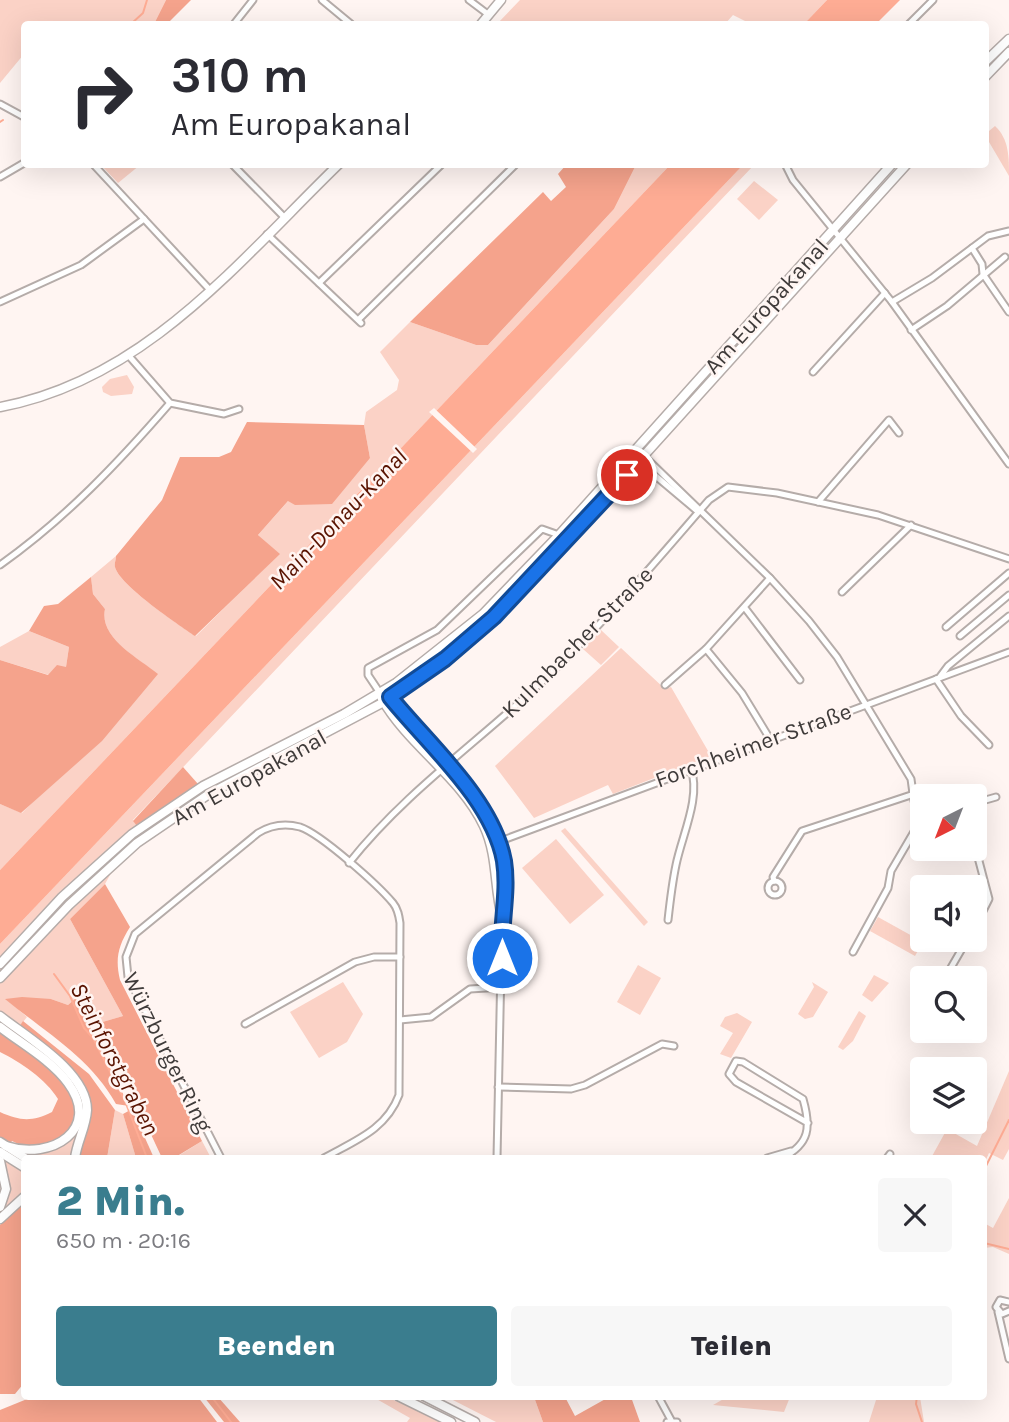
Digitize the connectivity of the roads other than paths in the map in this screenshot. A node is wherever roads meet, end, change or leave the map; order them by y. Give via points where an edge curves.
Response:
1 (253, 0) edge
2 (322, 0) edge
3 (469, 0) edge
4 (501, 0) edge
5 (933, 0) edge
6 (489, 15) junction
7 (236, 21) edge
8 (347, 21) edge
9 (484, 21) edge
10 (912, 21) edge
11 (1009, 39) edge
12 (1009, 52) edge
13 (989, 58) edge
14 (989, 74) edge
15 (0, 104) edge
16 (21, 115) edge
17 (21, 165) edge
18 (97, 168) edge
19 (236, 168) edge
20 (335, 168) edge
21 (438, 168) edge
22 (510, 168) edge
23 (788, 168) edge
24 (888, 168) edge
25 (903, 168) edge
26 (0, 177) edge
27 (284, 217) junction
28 (144, 219) junction
29 (834, 230) junction
30 (1009, 231) edge
31 (268, 234) junction
32 (841, 237) junction
33 (972, 248) junction
34 (1005, 257) dead end
35 (983, 274) junction
36 (319, 283) junction
37 (210, 290) junction
38 (885, 293) junction
39 (0, 302) edge
40 (892, 302) junction
41 (1009, 312) edge
42 (911, 330) junction
43 (129, 356) junction
44 (813, 372) dead end
45 (170, 403) junction
46 (0, 407) edge
47 (239, 409) dead end
48 (899, 433) dead end
49 (634, 452) junction
50 (642, 459) junction
51 (1009, 464) edge
52 (818, 502) junction
53 (699, 512) junction
54 (911, 525) junction
55 (559, 535) junction
56 (1009, 559) edge
57 (0, 565) edge
58 (1009, 573) edge
59 (770, 578) junction
60 (842, 592) dead end
61 (1009, 595) edge
62 (745, 608) junction
63 (1009, 616) edge
64 (946, 627) dead end
65 (960, 636) dead end
66 (706, 649) junction
67 (1009, 652) edge
68 (937, 679) junction
69 (800, 680) dead end
70 (666, 685) dead end
71 (385, 697) junction
72 (865, 704) junction
73 (769, 739) junction
74 (989, 746) dead end
75 (445, 767) junction
76 (691, 768) junction
77 (912, 784) edge
78 (910, 795) edge
79 (996, 797) dead end
80 (987, 800) edge
81 (910, 839) edge
82 (495, 843) junction
83 (349, 863) junction
84 (774, 881) dead end
85 (502, 918) joint
86 (668, 920) dead end
87 (853, 952) dead end
88 (400, 957) junction
89 (0, 964) edge
90 (0, 978) edge
91 (503, 987) junction
92 (0, 1016) edge
93 (400, 1020) junction
94 (245, 1024) dead end
95 (0, 1027) edge
96 (674, 1046) dead end
97 (498, 1087) junction
98 (808, 1123) junction
99 (2, 1147) edge
100 (797, 1149) junction
101 (76, 1155) edge
102 (219, 1155) edge
103 (337, 1155) edge
104 (497, 1155) edge
105 (777, 1155) edge
106 (787, 1155) edge
107 (21, 1156) edge
108 (0, 1161) edge
109 (21, 1164) edge
110 (21, 1200) edge
111 (0, 1207) edge
112 (0, 1219) edge
113 (1009, 1302) edge
114 (998, 1311) junction
115 (1009, 1311) edge
116 (1009, 1359) edge
117 (406, 1400) edge
118 (432, 1400) edge
119 (660, 1400) edge
120 (671, 1421) edge
121 (451, 1422) edge
122 (475, 1422) edge

1 - 7 street
2 - 8 street
3 - 6 street
4 - 6 main road
5 - 10 street
6 - 9 main road
11 - 13 main road
12 - 14 main road
15 - 16 street
17 - 26 street
18 - 28 street
19 - 27 street
20 - 27 main road
21 - 36 street
22 - 36 street via 360,321
23 - 29 street
24 - 29 main road
25 - 32 main road
27 - 31 main road
28 - 37 street
28 - 39 street via 81,265
29 - 32 street, Am Europakanal
29 - 49 main road, Am Europakanal
30 - 33 street via 988,236
31 - 36 street
31 - 37 main road
32 - 38 street
32 - 50 main road, Am Europakanal
33 - 35 street
33 - 40 street
34 - 35 street
35 - 41 street
35 - 42 street
37 - 43 main road via 169,328
38 - 40 street
38 - 44 street
40 - 42 street
42 - 51 street
43 - 45 street
43 - 46 main road via 74,386
45 - 47 street via 224,414
45 - 57 street via 99,483
48 - 52 street via 889,420
49 - 50 main road
49 - 55 main road, Am Europakanal
50 - 53 street
50 - 71 main road, Am Europakanal via 494,617 445,659
52 - 53 street, Kulmbacher Straße via 734,486 720,492
52 - 54 street, Kulmbacher Straße
53 - 59 street
53 - 75 street, Kulmbacher Straße via 600,625
54 - 56 street, Kulmbacher Straße
54 - 60 street
55 - 71 main road, Am Europakanal via 483,614
55 - 71 street via 542,529 437,630 368,668 370,679
58 - 64 street
59 - 62 street
59 - 72 street via 830,648
61 - 65 street
62 - 66 street
62 - 69 street
63 - 68 street
66 - 70 street
66 - 73 street via 742,693
67 - 68 street, Forchheimer Straße
68 - 72 street, Forchheimer Straße
68 - 74 street via 961,716
71 - 75 main road
71 - 89 main road, Am Europakanal via 202,786 167,808 103,858
71 - 90 main road, Am Europakanal via 209,794 137,842
72 - 73 street, Forchheimer Straße
72 - 77 street
73 - 76 street, Forchheimer Straße
75 - 82 main road via 479,804
75 - 83 street, Kulmbacher Straße via 391,814
76 - 82 street, Forchheimer Straße
76 - 86 street via 693,799
78 - 84 street via 802,831
79 - 80 street
81 - 87 street
82 - 85 main road via 505,876
83 - 88 street, Würzburger Ring via 395,905
83 - 102 street, Würzburger Ring via 308,831 289,825 266,829 139,930 127,947 128,977
85 - 91 street
88 - 93 street, Würzburger Ring
88 - 94 street via 364,958
91 - 93 street via 470,989 431,1017
91 - 97 street
92 - 101 main road via 77,1080 87,1108
93 - 103 street, Würzburger Ring via 399,1095 393,1111 377,1129
95 - 99 main road via 61,1075 74,1094 77,1113 70,1135 53,1147 29,1151
96 - 97 street via 662,1044 585,1085
97 - 104 street
98 - 98 street via 803,1098 743,1062 731,1066 729,1074 736,1082
98 - 100 street via 804,1144
99 - 107 main road
99 - 109 main road
100 - 105 street
100 - 106 street
108 - 111 main road via 6,1188
110 - 112 main road
113 - 114 street via 998,1301
114 - 115 street
114 - 116 street
117 - 121 main road
118 - 122 main road
119 - 120 street

